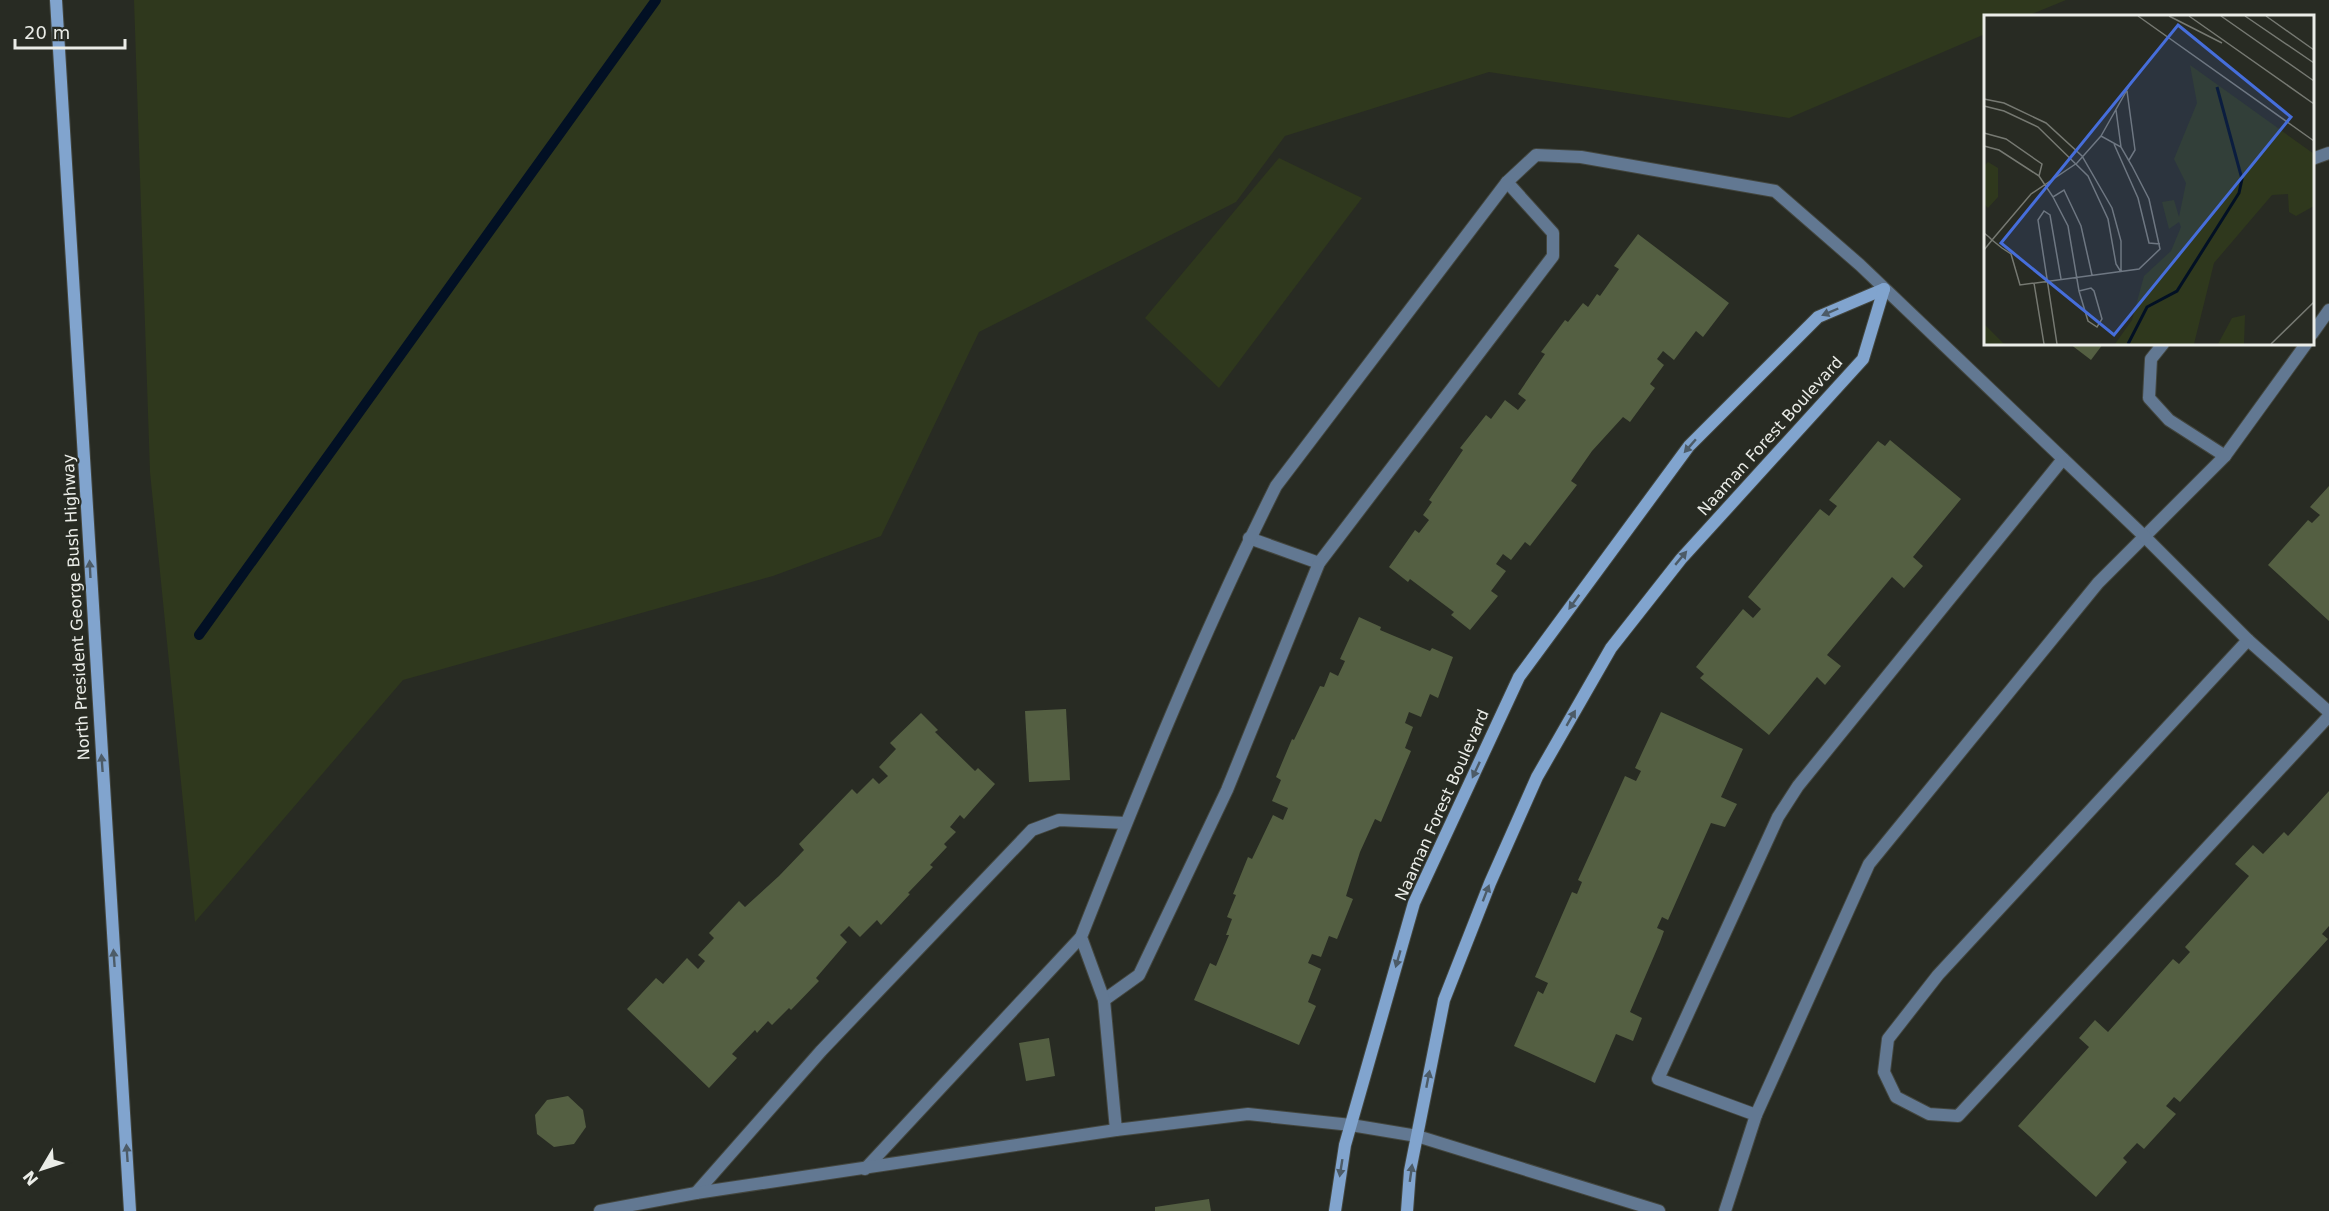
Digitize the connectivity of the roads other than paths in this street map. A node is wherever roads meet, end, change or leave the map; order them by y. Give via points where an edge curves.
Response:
1 (56, 0) edge
2 (2329, 153) edge
3 (2314, 159) edge
4 (1507, 182) junction
5 (1884, 289) junction
6 (2329, 310) edge
7 (2314, 332) edge
8 (2162, 345) edge
9 (2305, 345) edge
10 (2226, 456) junction
11 (2063, 459) junction
12 (2145, 537) junction
13 (1250, 538) junction
14 (1319, 563) junction
15 (2248, 640) junction
16 (2329, 714) edge
17 (1126, 823) junction
18 (1081, 937) junction
19 (1104, 1000) junction
20 (1756, 1114) junction
21 (1351, 1125) junction
22 (1116, 1130) junction
23 (1417, 1136) junction
24 (866, 1169) junction
25 (696, 1193) junction
26 (600, 1210) edge
27 (130, 1211) edge
28 (1335, 1211) edge
29 (1407, 1211) edge
30 (1659, 1211) edge
31 (1725, 1211) edge

27 -> 1 street, North President George Bush Highway
2 - 3 street
4 - 5 street via 1536,155 1581,157 1775,190
4 - 13 street via 1275,486
4 - 14 street via 1553,233 1553,256
5 - 11 street
5 -> 21 street, Naaman Forest Boulevard via 1818,317 1689,446 1519,676 1414,903
23 -> 5 street, Naaman Forest Boulevard via 1444,1000 1537,777 1618,639 1681,559 1863,359
6 - 7 street
8 - 10 street via 2151,359 2149,398 2169,420
9 - 10 street
10 - 12 street
11 - 12 street
11 - 20 street via 1798,786 1778,817 1658,1079
12 - 15 street
12 - 20 street via 2098,583 1869,864
13 - 14 street
13 - 17 street
14 - 19 street via 1227,790 1139,975
15 - 16 street
15 - 16 street via 1938,975 1888,1039 1884,1072 1896,1097 1929,1114 1958,1116
17 - 18 street
17 - 25 street via 1059,820 1032,830 821,1051
18 - 19 street
18 - 24 street
19 - 22 street
20 - 31 street
21 - 22 street via 1248,1114
21 - 23 street
21 -> 28 street, Naaman Forest Boulevard
22 - 24 street
29 -> 23 street, Naaman Forest Boulevard
23 - 30 street
24 - 25 street
25 - 26 street

